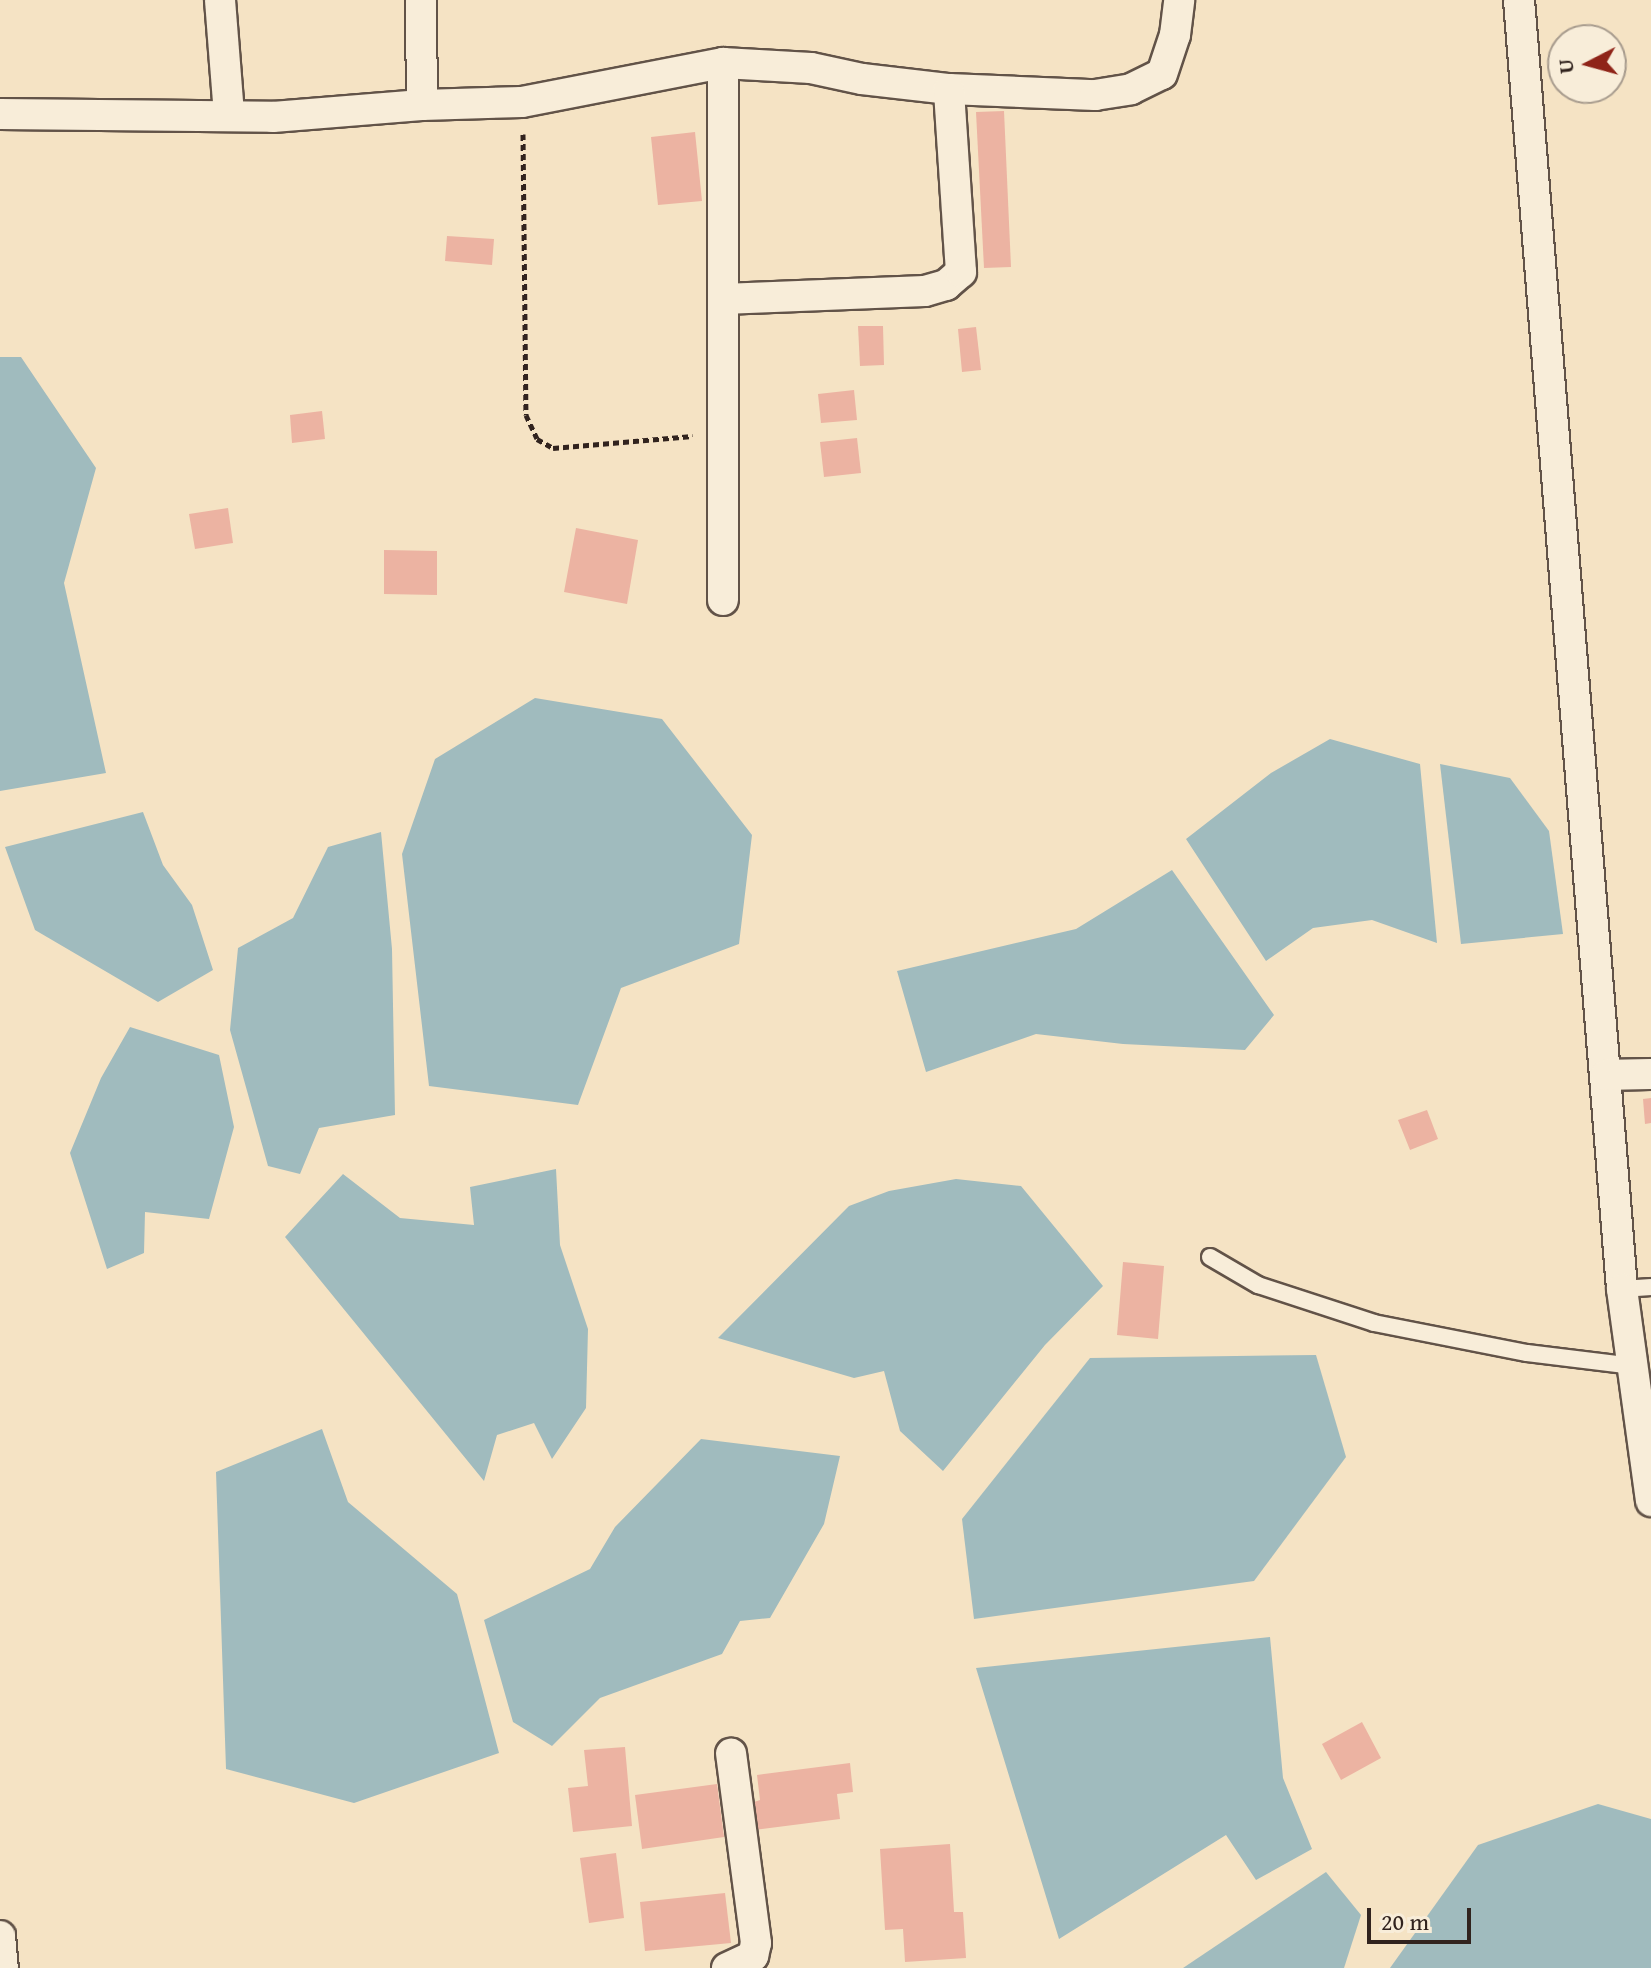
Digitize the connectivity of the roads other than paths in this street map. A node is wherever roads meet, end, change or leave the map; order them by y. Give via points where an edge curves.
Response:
1 (220, 0) edge
2 (421, 0) edge
3 (1179, 0) edge
4 (1519, 0) edge
5 (723, 63) junction
6 (949, 89) junction
7 (422, 105) junction
8 (0, 114) edge
9 (229, 115) junction
10 (723, 299) junction
11 (723, 600) dead end
12 (1651, 1074) edge
13 (1606, 1075) junction
14 (1210, 1257) dead end
15 (1637, 1288) edge
16 (1633, 1366) junction
17 (1651, 1501) edge
18 (731, 1754) dead end
19 (0, 1936) edge
20 (3, 1968) edge
21 (727, 1968) edge

1 - 9 street
2 - 7 street
3 - 6 street via 1162,74 1131,89 1095,95
4 - 13 street
5 - 6 street via 811,68
5 - 7 street via 522,102
5 - 10 street
6 - 10 street via 961,272 946,285 925,291
7 - 9 street via 273,117
8 - 9 street
10 - 11 street
12 - 13 street
13 - 15 street
14 - 16 lane via 1258,1285 1374,1323 1527,1353
15 - 16 street
16 - 17 street
18 - 21 street via 756,1943 753,1956
19 - 20 street

